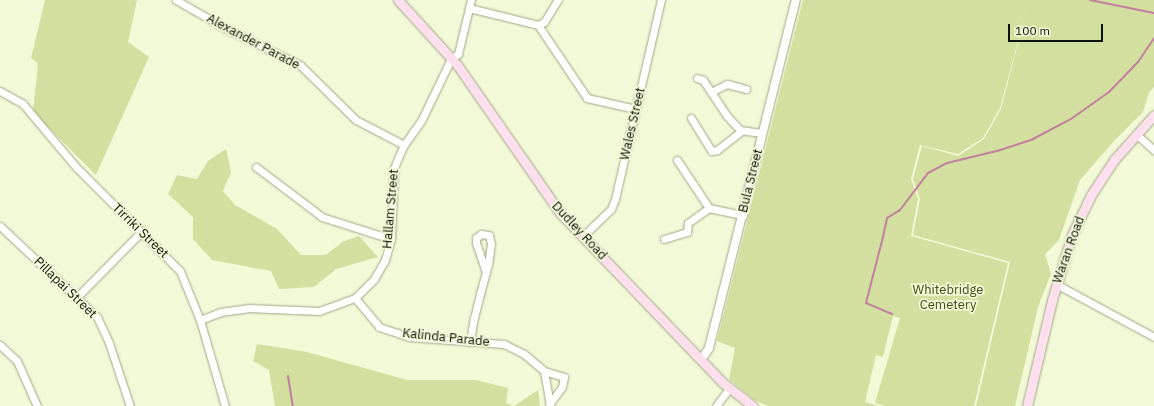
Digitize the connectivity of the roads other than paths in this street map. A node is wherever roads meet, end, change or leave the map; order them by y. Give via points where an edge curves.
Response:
1 (176, 0) edge
2 (398, 0) edge
3 (471, 0) edge
4 (558, 0) edge
5 (661, 0) edge
6 (796, 0) edge
7 (469, 8) junction
8 (538, 25) junction
9 (451, 59) junction
10 (696, 78) dead end
11 (746, 89) dead end
12 (0, 92) edge
13 (711, 92) junction
14 (636, 109) junction
15 (1154, 114) edge
16 (691, 118) dead end
17 (741, 131) junction
18 (762, 133) junction
19 (1136, 134) junction
20 (404, 145) junction
21 (1154, 150) edge
22 (677, 160) dead end
23 (256, 167) dead end
24 (709, 208) junction
25 (743, 215) junction
26 (0, 226) edge
27 (142, 231) junction
28 (583, 236) junction
29 (391, 239) junction
30 (664, 239) dead end
31 (486, 272) junction
32 (1056, 284) junction
33 (77, 297) junction
34 (355, 298) junction
35 (200, 320) junction
36 (1154, 337) edge
37 (470, 342) junction
38 (0, 345) edge
39 (701, 360) junction
40 (544, 370) junction
41 (729, 389) junction
42 (549, 405) edge
43 (37, 406) edge
44 (130, 406) edge
45 (225, 406) edge
46 (716, 406) edge
47 (752, 406) edge
48 (1028, 406) edge

1 - 20 street, Alexander Parade via 300,66 356,120
2 - 9 main road, Dudley Road
3 - 7 street, Hallam Street
4 - 8 street via 544,22
5 - 14 street, Wales Street
6 - 18 street, Bula Street
7 - 8 street
7 - 9 street, Hallam Street via 458,54
8 - 14 street via 583,94
9 - 20 street, Hallam Street via 421,121
9 - 28 main road, Dudley Road via 552,203
10 - 13 street via 703,80
11 - 13 street via 724,84
12 - 27 street, Tirriki Street via 23,104 76,167
13 - 17 street
14 - 28 street, Wales Street via 611,209
15 - 19 main road, Waran Road
16 - 17 street via 712,151 717,150
17 - 18 street
18 - 25 street, Bula Street
19 - 21 street
19 - 32 main road, Waran Road via 1114,160 1091,195 1072,236
20 - 29 street, Hallam Street via 392,175
22 - 24 street
23 - 29 street via 322,217
24 - 25 street
24 - 30 street via 688,223 687,232
25 - 39 street, Bula Street via 709,348
26 - 33 street, Pillapai Street
27 - 33 street
27 - 35 street, Tirriki Street via 180,271
28 - 39 main road, Dudley Road
29 - 34 street, Hallam Street via 380,270
31 - 31 street via 491,239 481,234 476,238 476,243
31 - 37 street
32 - 36 street
32 - 48 main road, Waran Road
33 - 44 street, Pillapai Street via 97,317 103,328
34 - 35 street, Hallam Street via 329,309 308,313 248,308 221,312
34 - 37 street, Kalinda Parade via 379,327 409,337
35 - 45 street, Tirriki Street
37 - 40 street, Kalinda Parade via 504,344 524,354
38 - 43 street via 20,366
39 - 41 main road, Dudley Road
40 - 42 street, Kalinda Parade
40 - 42 street, Kalinda Parade via 564,377 562,387
41 - 46 street
41 - 47 main road, Dudley Road

